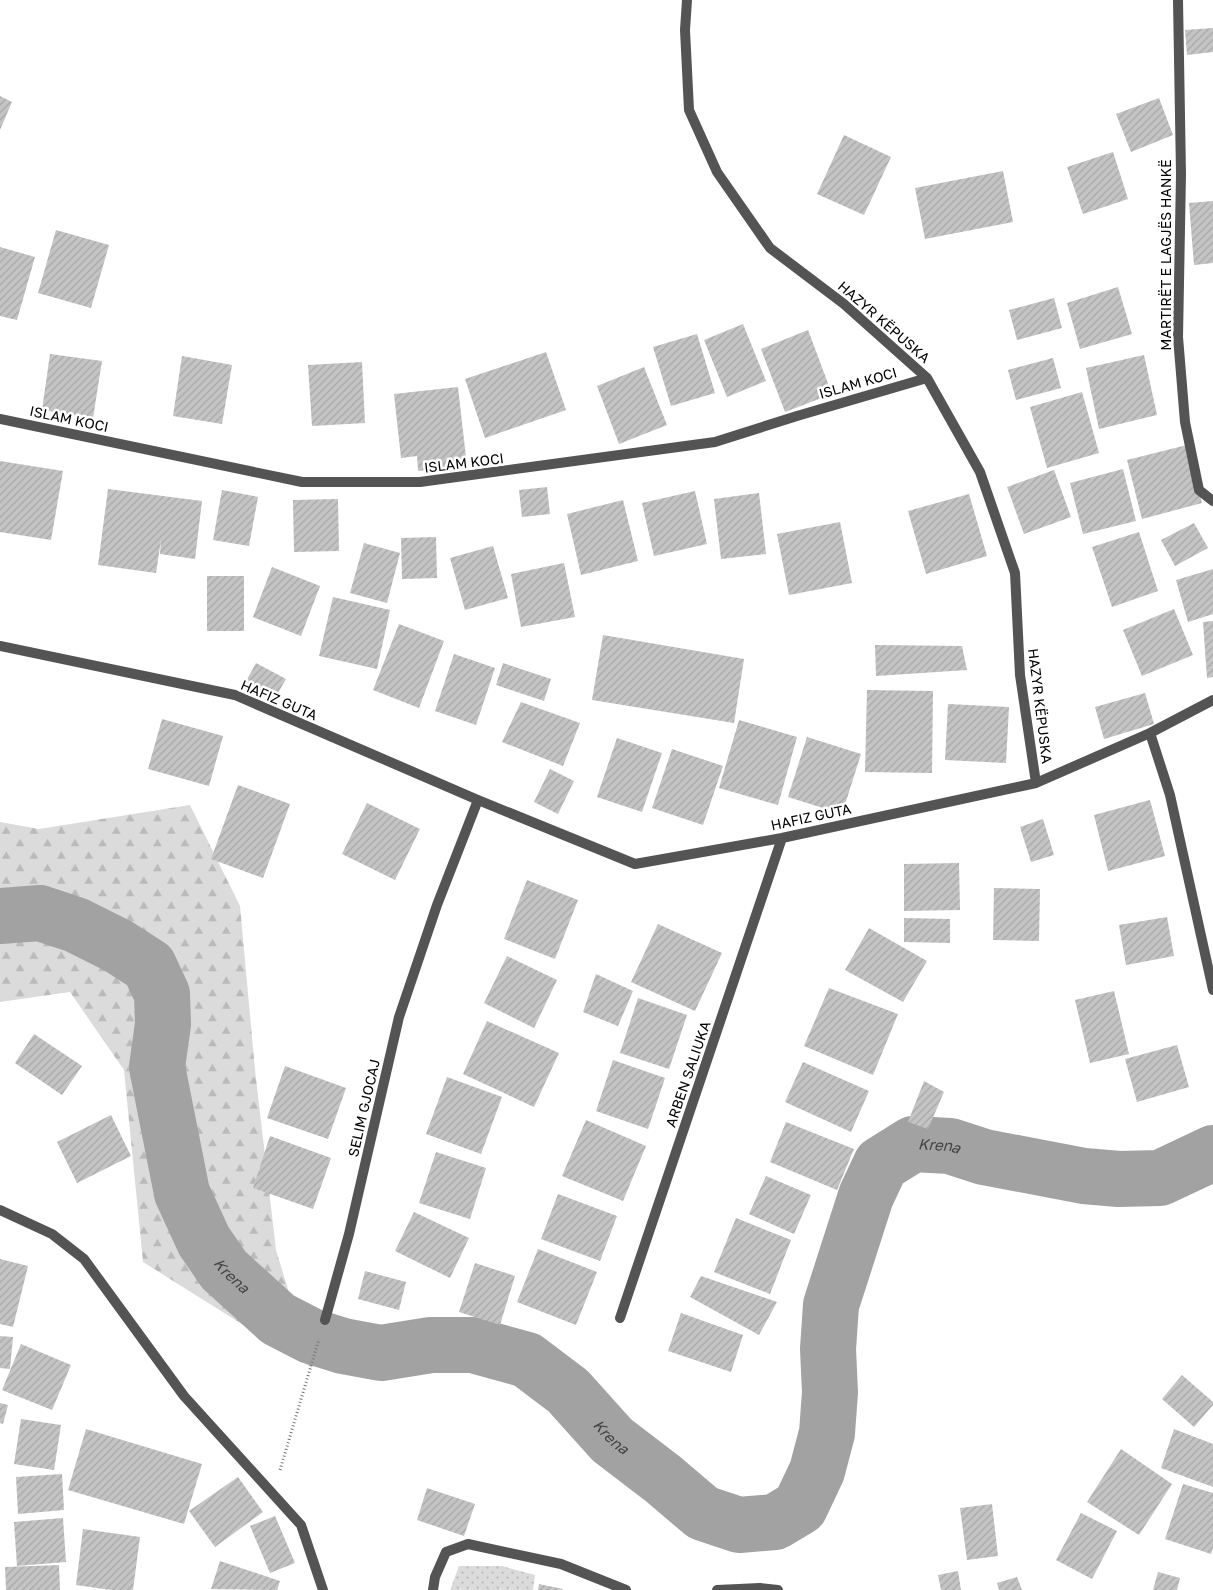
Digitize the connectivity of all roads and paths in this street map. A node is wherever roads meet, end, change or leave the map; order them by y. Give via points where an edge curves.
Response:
1 (687, 0) edge
2 (1178, 0) edge
3 (927, 378) junction
4 (0, 419) edge
5 (1213, 501) edge
6 (0, 646) edge
7 (1213, 700) edge
8 (1150, 733) junction
9 (1036, 783) junction
10 (478, 800) junction
11 (782, 838) junction
12 (1213, 990) edge
13 (0, 1210) edge
14 (620, 1318) dead end
15 (325, 1320) dead end
16 (315, 1352) dead end
17 (272, 1494) junction
18 (323, 1590) edge
19 (433, 1590) edge
20 (626, 1590) edge
21 (717, 1590) edge
22 (778, 1590) edge

1 - 3 street, HAZYR KËPUSKA via 685,30 689,110 717,172 770,248 844,304
2 - 5 street, MARTIRËT E LAGJËS HANKË via 1181,174 1178,337 1184,422 1199,490
3 - 4 street, ISLAM KOCI via 715,442 420,482 302,482
3 - 9 street, HAZYR KËPUSKA via 980,472 1015,573 1020,675
6 - 10 street, HAFIZ GUTA via 235,695
7 - 8 street, HAFIZ GUTA
8 - 9 street, HAFIZ GUTA
8 - 12 street via 1170,795
9 - 11 street, HAFIZ GUTA
10 - 11 street, HAFIZ GUTA via 635,864
10 - 15 street, SELIM GJOCAJ via 436,905 399,1017 349,1234
11 - 14 street, ARBEN SALIUKA
13 - 17 street via 52,1234 84,1259 184,1396
16 - 17 path
17 - 18 street via 301,1525
19 - 20 street via 446,1552 468,1544 561,1564
21 - 22 street

